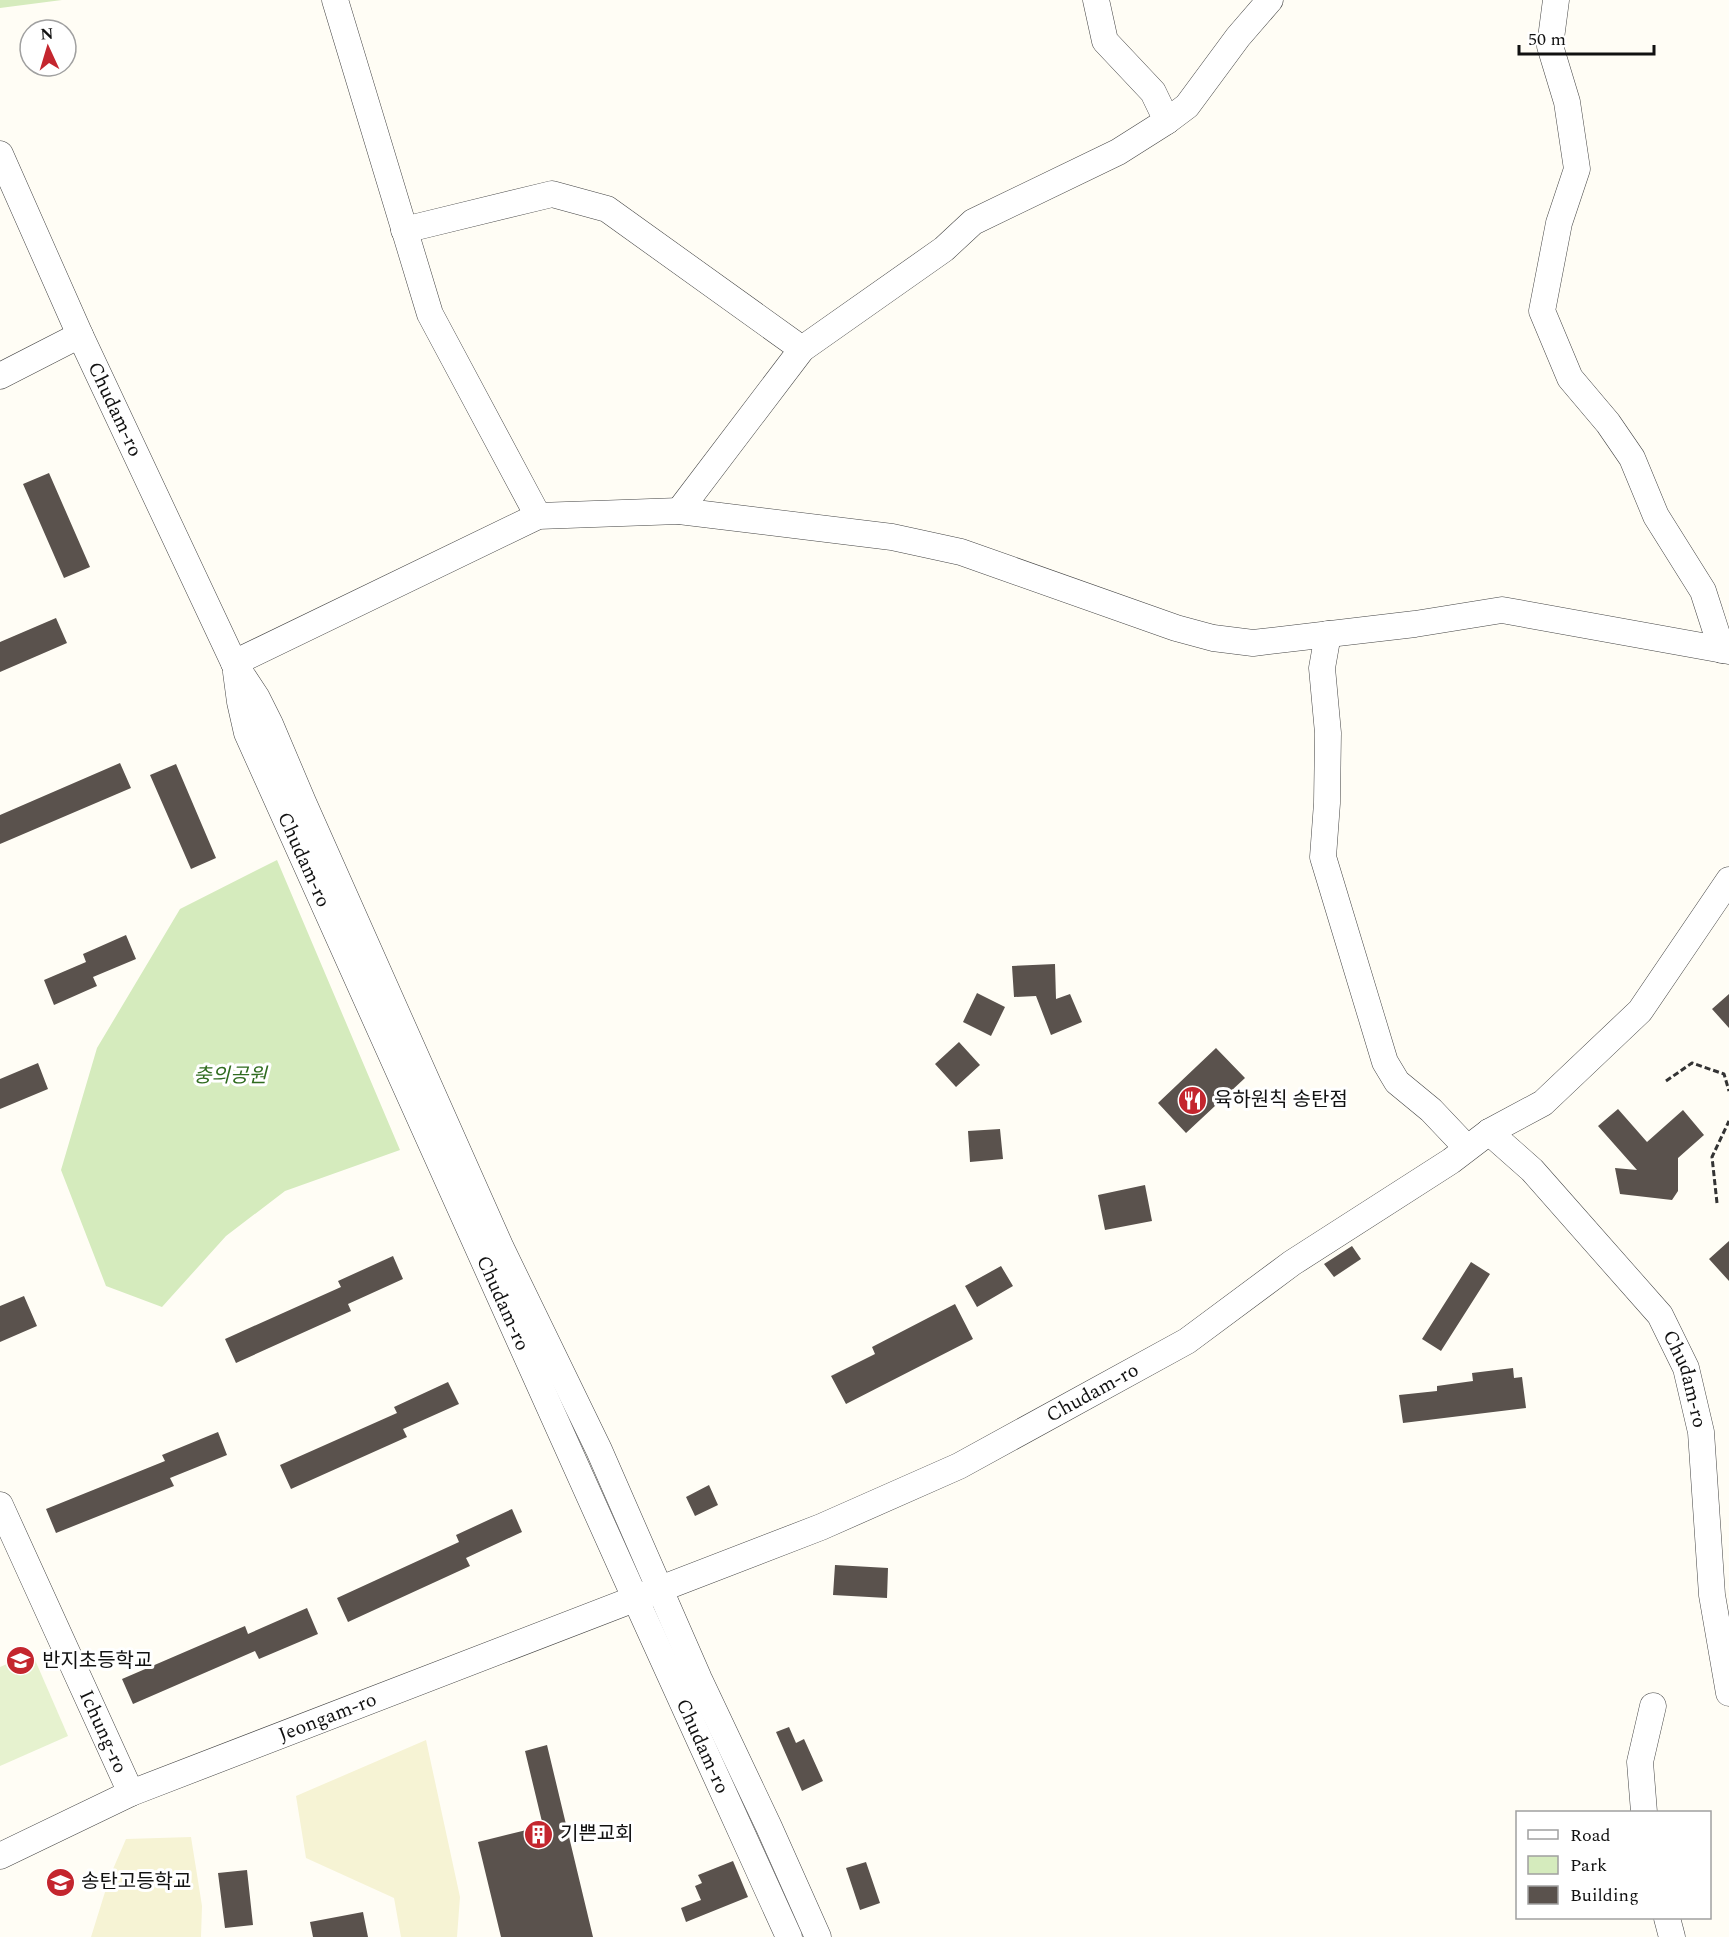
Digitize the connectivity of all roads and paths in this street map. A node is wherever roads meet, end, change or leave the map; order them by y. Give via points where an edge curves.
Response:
1 (335, 0) edge
2 (1096, 0) edge
3 (1270, 0) edge
4 (1557, 0) edge
5 (1167, 121) junction
6 (0, 154) edge
7 (404, 230) junction
8 (81, 335) junction
9 (802, 349) junction
10 (0, 376) edge
11 (679, 511) junction
12 (538, 516) junction
13 (1328, 634) junction
14 (1726, 650) edge
15 (234, 663) junction
16 (1729, 880) edge
17 (1666, 1081) dead end
18 (1729, 1091) edge
19 (1729, 1121) edge
20 (1489, 1132) junction
21 (1467, 1148) junction
22 (1717, 1203) dead end
23 (0, 1505) edge
24 (660, 1591) junction
25 (636, 1600) junction
26 (1729, 1693) edge
27 (1653, 1706) dead end
28 (131, 1793) junction
29 (1644, 1811) edge
30 (0, 1856) edge
31 (1668, 1919) edge
32 (789, 1937) edge
33 (818, 1937) edge
34 (1672, 1937) edge

1 - 7 street
2 - 5 street via 1104,40 1153,92
3 - 5 street via 1187,106
4 - 14 street via 1550,46 1567,102 1577,169 1559,223 1542,311 1570,378 1632,458 1656,516 1703,591
5 - 9 street via 1118,152 973,222 944,249
6 - 8 street, Chudam-ro
7 - 9 street via 552,194 607,209
7 - 12 street via 430,314
8 - 10 street
8 - 15 street, Chudam-ro
9 - 11 street
11 - 12 street
11 - 13 street via 892,537 961,552 1213,638 1253,644
12 - 15 street
13 - 14 street via 1502,610
13 - 21 street via 1322,668 1328,733 1323,857 1385,1062 1398,1082
15 - 24 street, Chudam-ro via 270,724 501,1248 599,1450
15 - 25 street, Chudam-ro via 247,734
16 - 20 street, Chudam-ro via 1640,1011 1543,1103
17 - 18 path via 1692,1063 1724,1074
19 - 22 path via 1712,1157
20 - 21 street, Chudam-ro
20 - 26 street, Chudam-ro via 1532,1170 1660,1315 1686,1368 1701,1432 1712,1595
21 - 24 street, Chudam-ro via 1292,1263 1187,1341 959,1466 821,1527
23 - 28 street, Ichung-ro
24 - 25 street, Jeongam-ro
24 - 33 street, Chudam-ro
25 - 28 street, Jeongam-ro
25 - 32 street, Chudam-ro
27 - 29 street via 1640,1762
28 - 30 street, Jeongam-ro
31 - 34 street

